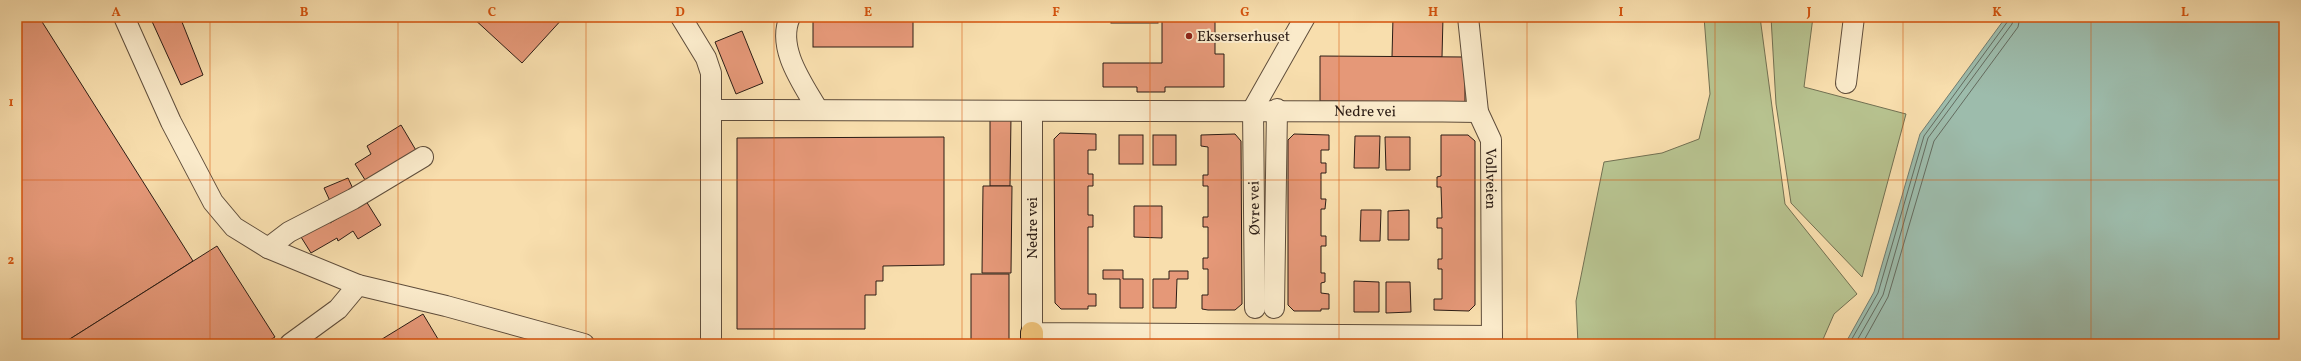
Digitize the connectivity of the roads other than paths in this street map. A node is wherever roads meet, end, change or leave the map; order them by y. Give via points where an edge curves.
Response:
1 (124, 17) edge
2 (681, 17) edge
3 (790, 17) edge
4 (1305, 17) edge
5 (1468, 17) edge
6 (1854, 17) edge
7 (1846, 83) dead end
8 (1252, 109) junction
9 (1277, 109) junction
10 (712, 110) junction
11 (818, 110) junction
12 (1032, 111) junction
13 (1478, 112) junction
14 (423, 157) dead end
15 (268, 248) junction
16 (358, 285) junction
17 (1032, 339) edge
18 (1254, 339) edge
19 (1492, 340) edge
20 (290, 344) edge
21 (584, 344) edge
22 (711, 344) edge

1 - 15 street via 171,122 213,202 234,227
2 - 10 street via 706,58 711,73
3 - 11 street via 787,33 789,52 795,70
4 - 8 street
5 - 13 street, Vollveien
6 - 7 street
8 - 9 street, Nedre vei
8 - 9 street, Øvre vei via 1265,308
8 - 12 street, Nedre vei
9 - 13 street, Nedre vei
10 - 11 street, Nedre vei
10 - 22 street
11 - 12 street, Nedre vei
12 - 17 street, Nedre vei
13 - 19 street, Vollveien via 1491,140
14 - 15 street via 353,199 289,232
15 - 16 street
16 - 20 street via 338,309
16 - 21 street
17 - 18 street
18 - 19 street

